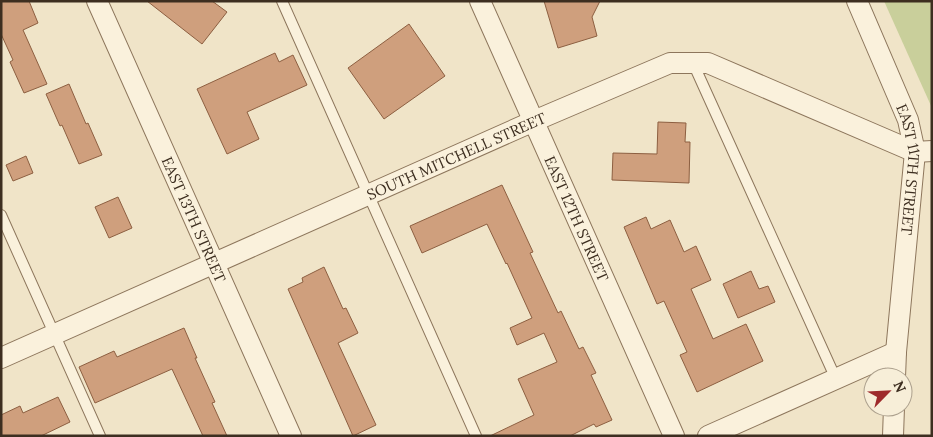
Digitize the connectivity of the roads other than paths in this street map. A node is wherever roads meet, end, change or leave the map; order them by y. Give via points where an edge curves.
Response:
1 (97, 1) edge
2 (282, 1) edge
3 (480, 1) edge
4 (857, 1) edge
5 (693, 63) junction
6 (534, 121) junction
7 (924, 152) edge
8 (368, 195) junction
9 (1, 215) edge
10 (215, 263) junction
11 (54, 334) junction
12 (896, 352) junction
13 (1, 358) edge
14 (895, 367) edge
15 (836, 379) junction
16 (894, 417) edge
17 (100, 436) edge
18 (291, 436) edge
19 (476, 436) edge
20 (674, 436) edge
21 (708, 436) edge
22 (893, 436) edge

1 - 10 street, EAST 13TH STREET
2 - 8 lane
3 - 6 street, EAST 12TH STREET
4 - 7 street, EAST 11TH STREET
5 - 6 street, SOUTH MITCHELL STREET via 670,63
5 - 7 street, SOUTH MITCHELL STREET via 708,64
5 - 15 lane
6 - 8 street, SOUTH MITCHELL STREET
6 - 20 street, EAST 12TH STREET
7 - 12 street, EAST 11TH STREET
8 - 10 street, SOUTH MITCHELL STREET
8 - 19 lane
9 - 11 lane
10 - 11 street, SOUTH MITCHELL STREET
10 - 18 street, EAST 13TH STREET
11 - 13 street, SOUTH MITCHELL STREET
11 - 17 lane
12 - 14 street, EAST 11TH STREET
12 - 15 street
15 - 21 street
16 - 22 street

